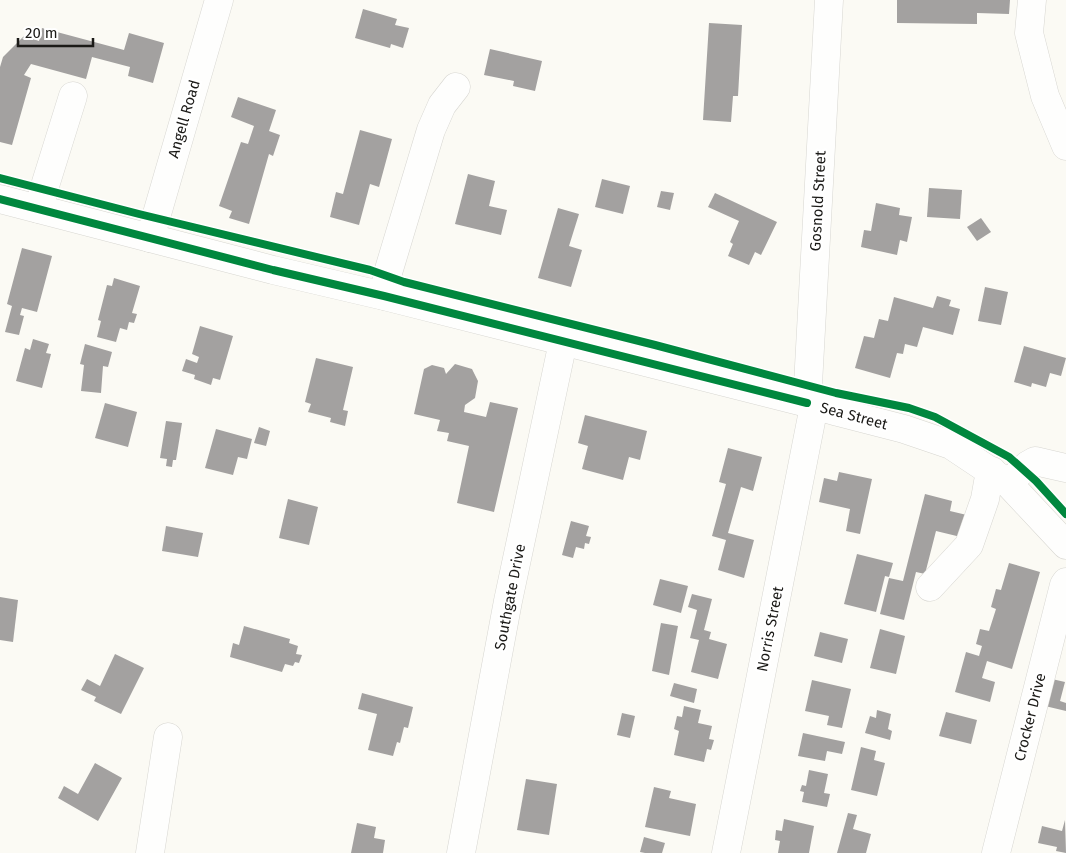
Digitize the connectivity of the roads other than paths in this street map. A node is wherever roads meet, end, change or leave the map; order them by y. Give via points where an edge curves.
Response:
1 (218, 0) edge
2 (829, 0) edge
3 (1032, 0) edge
4 (456, 87) dead end
5 (73, 96) dead end
6 (1066, 146) edge
7 (0, 199) edge
8 (39, 209) junction
9 (150, 238) junction
10 (384, 296) junction
11 (563, 342) junction
12 (810, 404) junction
13 (1066, 468) edge
14 (1000, 477) junction
15 (1066, 545) edge
16 (1066, 582) edge
17 (930, 587) dead end
18 (168, 736) dead end
19 (150, 853) edge
20 (461, 853) edge
21 (726, 853) edge
22 (996, 853) edge

1 - 9 street, Angell Road
2 - 12 street, Gosnold Street
3 - 6 street via 1029,33 1045,96
4 - 10 street via 442,105 431,130
5 - 8 street
7 - 8 street, Sea Street
8 - 9 street, Sea Street
9 - 10 street, Sea Street
10 - 11 street, Sea Street
11 - 12 street, Sea Street
11 - 20 street, Southgate Drive via 508,601
12 - 14 street, Sea Street via 951,445
12 - 21 street, Norris Street
13 - 14 street via 1035,461
14 - 15 street, Sea Street
14 - 17 street via 988,482 969,545
16 - 22 street, Crocker Drive
18 - 19 street

